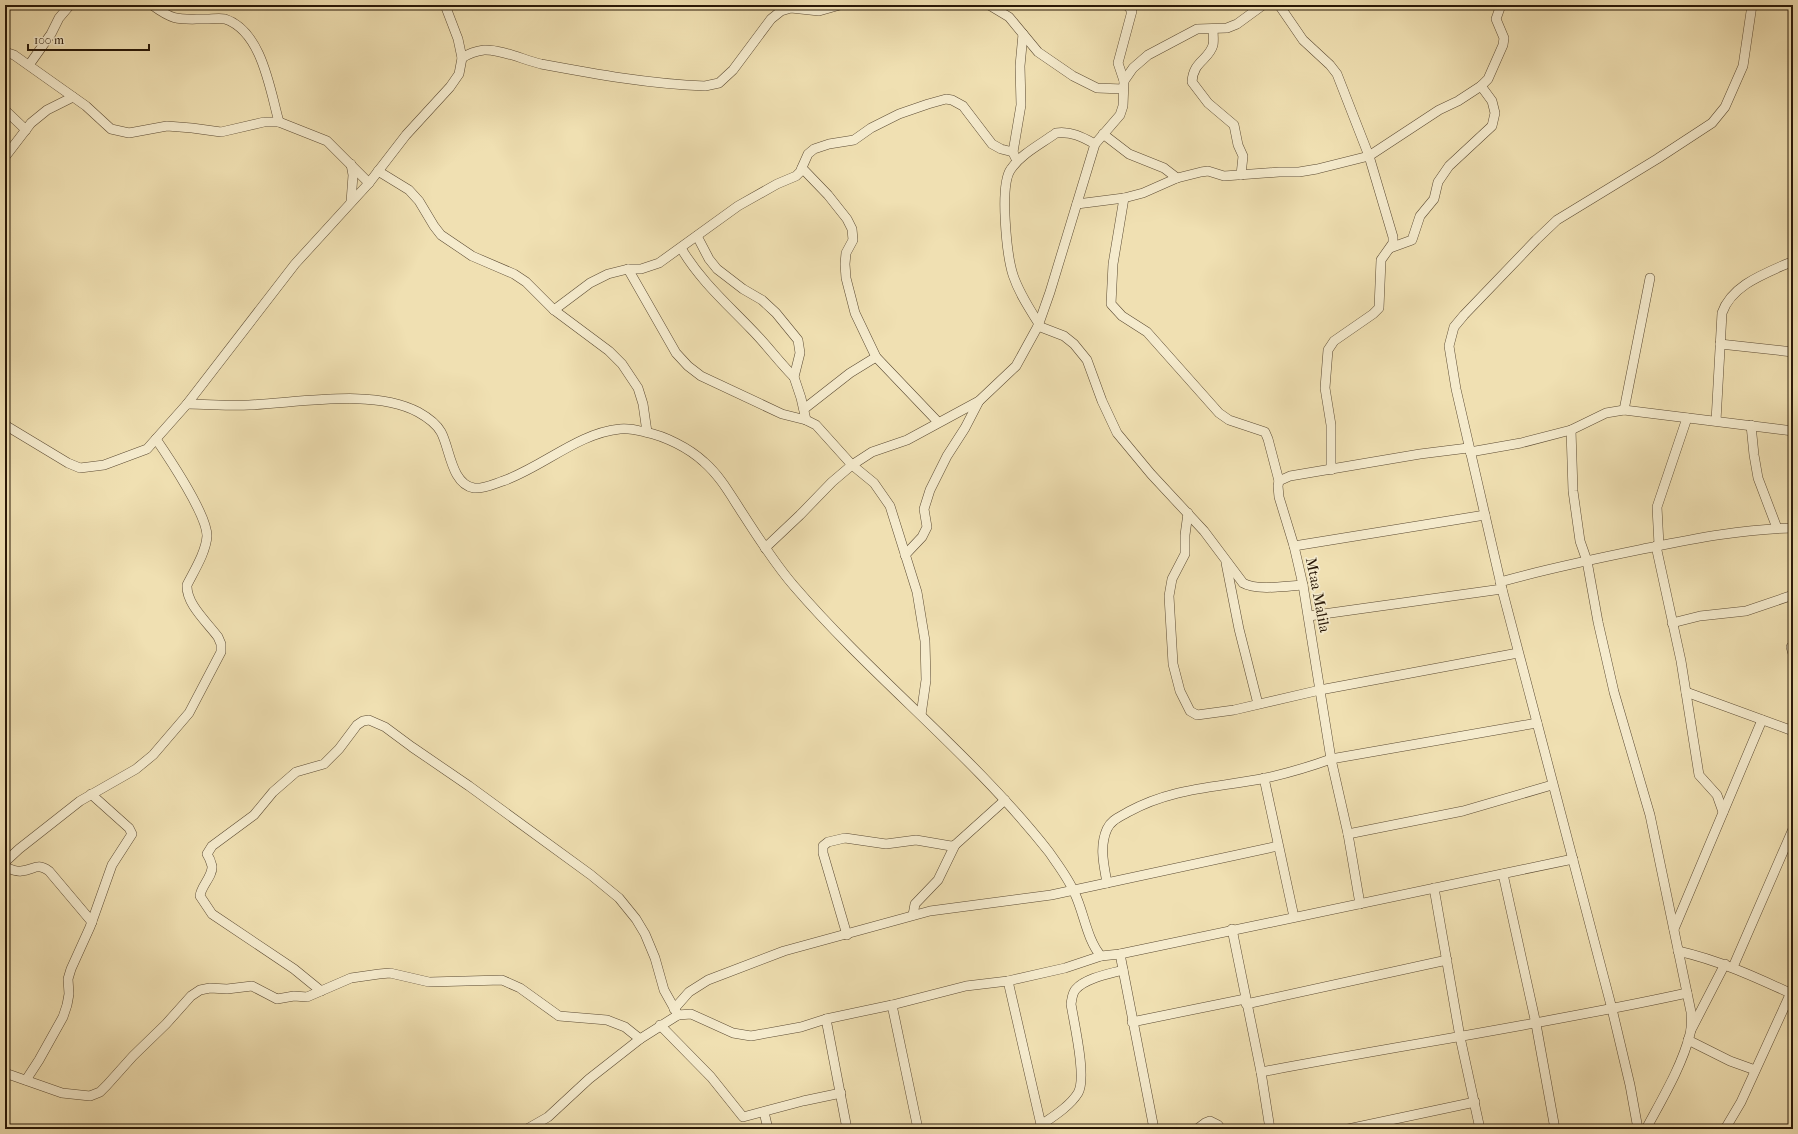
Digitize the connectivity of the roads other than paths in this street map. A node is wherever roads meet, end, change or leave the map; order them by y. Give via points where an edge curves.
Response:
1 (70, 5) edge
2 (152, 5) edge
3 (445, 5) edge
4 (840, 5) edge
5 (989, 5) edge
6 (1127, 5) edge
7 (1263, 5) edge
8 (1279, 5) edge
9 (1501, 5) edge
10 (1752, 5) edge
11 (1213, 29) junction
12 (1023, 34) junction
13 (5, 52) edge
14 (462, 58) junction
15 (29, 65) junction
16 (1124, 85) junction
17 (1481, 86) junction
18 (73, 97) junction
19 (5, 110) edge
20 (279, 122) junction
21 (26, 130) junction
22 (1103, 134) junction
23 (1096, 144) junction
24 (1013, 152) junction
25 (1369, 156) junction
26 (5, 157) edge
27 (1017, 162) junction
28 (350, 164) junction
29 (802, 168) junction
30 (378, 171) junction
31 (1241, 175) junction
32 (1177, 178) junction
33 (369, 183) junction
34 (1124, 198) junction
35 (351, 202) junction
36 (1077, 204) junction
37 (697, 236) junction
38 (681, 248) junction
39 (1390, 248) junction
40 (1793, 261) edge
41 (628, 269) junction
42 (1650, 278) dead end
43 (554, 310) junction
44 (1038, 325) junction
45 (1720, 344) junction
46 (1793, 352) edge
47 (876, 357) junction
48 (794, 377) junction
49 (979, 401) junction
50 (187, 404) junction
51 (804, 409) junction
52 (1624, 410) junction
53 (1687, 418) junction
54 (806, 420) junction
55 (1716, 421) junction
56 (938, 422) junction
57 (5, 425) edge
58 (1751, 425) junction
59 (1571, 430) junction
60 (1793, 431) edge
61 (647, 432) junction
62 (156, 439) junction
63 (1469, 450) junction
64 (852, 465) junction
65 (1331, 470) junction
66 (1279, 481) junction
67 (1188, 512) junction
68 (1485, 514) junction
69 (1777, 528) junction
70 (1793, 528) edge
71 (1294, 546) junction
72 (1657, 546) junction
73 (765, 548) junction
74 (905, 554) junction
75 (1226, 560) junction
76 (1587, 561) junction
77 (1501, 585) junction
78 (1303, 586) junction
79 (1793, 595) edge
80 (1308, 616) junction
81 (1672, 623) junction
82 (1793, 644) edge
83 (1518, 653) junction
84 (1793, 654) edge
85 (1320, 690) junction
86 (1686, 692) junction
87 (1258, 704) junction
88 (921, 715) junction
89 (1762, 720) junction
90 (1537, 723) junction
91 (1793, 731) edge
92 (1331, 759) junction
93 (1264, 778) junction
94 (1552, 784) junction
95 (91, 794) junction
96 (1005, 800) junction
97 (1723, 812) junction
98 (1793, 829) edge
99 (1348, 834) junction
100 (955, 845) junction
101 (1278, 846) junction
102 (1573, 859) junction
103 (5, 862) edge
104 (5, 867) edge
105 (1503, 874) junction
106 (1107, 883) junction
107 (1434, 888) junction
108 (1074, 890) junction
109 (1360, 904) junction
110 (913, 915) junction
111 (1294, 917) junction
112 (92, 922) junction
113 (1232, 929) junction
114 (1674, 929) junction
115 (847, 935) junction
116 (1678, 952) junction
117 (1120, 954) junction
118 (1100, 956) junction
119 (1447, 960) junction
120 (1729, 966) junction
121 (1123, 970) junction
122 (1008, 981) junction
123 (1791, 990) edge
124 (321, 991) junction
125 (1687, 993) junction
126 (1246, 1002) junction
127 (892, 1005) junction
128 (1612, 1009) junction
129 (676, 1012) junction
130 (826, 1019) junction
131 (1132, 1022) junction
132 (1536, 1024) junction
133 (660, 1025) junction
134 (1689, 1036) junction
135 (1460, 1037) junction
136 (640, 1039) junction
137 (1755, 1070) junction
138 (1261, 1072) junction
139 (5, 1073) edge
140 (26, 1080) junction
141 (841, 1093) junction
142 (1475, 1102) junction
143 (764, 1112) junction
144 (1041, 1127) edge
145 (527, 1129) edge
146 (768, 1129) edge
147 (847, 1129) edge
148 (918, 1129) edge
149 (1154, 1129) edge
150 (1198, 1129) edge
151 (1221, 1129) edge
152 (1270, 1129) edge
153 (1348, 1129) edge
154 (1480, 1129) edge
155 (1555, 1129) edge
156 (1638, 1129) edge
157 (1646, 1129) edge
158 (1725, 1129) edge

1 - 15 street
2 - 20 street via 170,18 224,19 249,36 261,58
3 - 14 street via 458,38
4 - 14 street via 819,11 791,8 781,11 771,19 733,70 718,83 705,86 614,78 528,61 495,51 484,50
5 - 12 street via 1009,17
6 - 16 street via 1132,11 1118,63
7 - 11 street via 1237,24
8 - 25 street via 1303,40 1337,74
9 - 17 street via 1496,19 1504,38 1503,45 1492,72
10 - 63 street via 1743,66 1725,107 1712,123 1557,220 1454,327 1449,346
11 - 16 street via 1197,29 1148,54 1133,68
11 - 31 street via 1214,44 1192,73 1192,82 1208,103 1234,125 1243,156
12 - 16 street via 1038,52 1073,76 1097,88
12 - 24 street via 1020,66 1021,105
13 - 15 street
14 - 30 street via 459,74 450,87 406,135
15 - 18 street
16 - 22 street via 1120,114
17 - 25 street
17 - 39 street via 1492,101 1495,113 1492,126 1449,166 1438,182 1434,199 1420,216 1412,240
18 - 20 street via 111,129 119,132 129,133 167,126 221,132 264,122
18 - 21 street via 47,110
19 - 21 street
20 - 28 street via 327,141
21 - 26 street
22 - 23 street
22 - 32 street via 1129,154 1164,168
23 - 27 street via 1076,134 1056,133
23 - 36 street
24 - 27 street
24 - 29 street via 992,144 963,106 946,99 900,114 871,128 854,140 814,149 808,154
25 - 31 street via 1305,171
25 - 39 street via 1393,237
27 - 44 street via 1009,170 1004,217 1013,274 1022,298
28 - 33 street
28 - 35 street via 353,175
29 - 37 street via 796,176 738,206
29 - 47 street via 828,194 848,219 852,229 853,240 846,253 846,278 855,313
30 - 33 street
30 - 43 street via 409,190 441,235 472,256 514,274 526,282
31 - 32 street via 1224,176 1208,171
32 - 34 street via 1144,193
33 - 35 street
34 - 36 street
34 - 66 street, Mtaa Malila via 1113,264 1111,304 1122,316 1147,332 1219,413 1229,420 1264,432
35 - 50 street via 296,264
36 - 44 street
37 - 38 street
37 - 48 street via 717,269 762,300 798,340 800,353
38 - 41 street via 659,263 640,269
38 - 48 street via 688,261 714,292
39 - 65 street via 1381,260 1379,308 1334,341 1328,350 1325,388 1331,425
40 - 45 street via 1755,278 1725,303
41 - 43 street via 608,274 590,283
41 - 54 street via 676,353 688,366 701,376 782,414
42 - 52 street
43 - 61 street via 622,364 638,388
44 - 49 street via 1016,366
44 - 67 street via 1064,336 1087,360 1116,433 1150,474
45 - 46 street
45 - 55 street
47 - 51 street via 850,373
47 - 56 street
48 - 51 street
49 - 56 street
49 - 74 street via 930,490 924,509 927,527 922,537
50 - 61 street via 248,405 362,399 390,401 430,419 441,432 456,474 473,488 488,487 520,475 602,432 623,428
50 - 62 street
51 - 54 street
52 - 53 street
52 - 59 street via 1606,413
53 - 55 street
53 - 72 street via 1657,507
54 - 64 street via 816,425
55 - 58 street
56 - 64 street via 907,440 872,452
57 - 62 street via 80,468 104,464 147,449
58 - 60 street
58 - 69 street via 1758,478
59 - 63 street via 1521,443
59 - 76 street via 1577,525
61 - 73 street via 694,453 707,464 724,484
62 - 95 street via 172,462 205,523 207,537 187,585 187,591 218,637 221,652 189,713 153,755 136,769
63 - 65 street via 1420,454
63 - 68 street
64 - 73 street
64 - 74 street via 874,483 890,506
65 - 66 street via 1290,476
66 - 71 street, Mtaa Malila via 1279,497
67 - 75 street
67 - 87 street via 1185,554 1172,579 1169,596 1174,664 1180,691 1190,711 1197,715
68 - 71 street
68 - 77 street
69 - 70 street
69 - 72 street via 1722,533
71 - 78 street, Mtaa Malila
72 - 76 street
72 - 81 street
73 - 88 street via 798,591
74 - 88 street via 917,592 925,641 926,680
75 - 78 street via 1247,585
75 - 87 street via 1239,629
76 - 77 street
76 - 114 street via 1614,692 1650,814
77 - 80 street
77 - 83 street
78 - 80 street, Mtaa Malila
79 - 81 street via 1746,611 1700,616
80 - 85 street, Mtaa Malila
81 - 86 street
82 - 84 street
83 - 85 street
83 - 90 street
85 - 87 street
85 - 92 street, Mtaa Malila
86 - 89 street
86 - 97 street via 1699,775 1717,795
88 - 96 street
89 - 91 street
89 - 97 street
90 - 92 street
90 - 94 street
92 - 93 street
92 - 99 street, Mtaa Malila
93 - 101 street
93 - 106 street via 1174,793 1143,803 1114,820 1107,828 1103,844
94 - 99 street via 1463,810
94 - 102 street
95 - 103 street
95 - 112 street via 130,828 132,834 112,865
96 - 100 street
96 - 108 street via 1050,854
97 - 114 street
98 - 120 street
99 - 109 street, Mtaa Malila
100 - 110 street via 938,880 915,904
100 - 115 street via 916,840 886,844 845,838 828,842 823,846
101 - 106 street
101 - 111 street
102 - 105 street
102 - 128 street
104 - 112 street via 18,872 32,867 44,867
105 - 107 street
105 - 132 street
106 - 108 street
107 - 109 street
107 - 119 street
108 - 110 street via 1051,896
108 - 118 street via 1091,940
109 - 111 street
110 - 115 street
111 - 113 street
112 - 140 street via 68,979 67,1005
113 - 117 street
113 - 126 street
114 - 116 street
115 - 129 street via 784,951 708,980 689,992
116 - 120 street via 1701,956
116 - 125 street
117 - 118 street
117 - 121 street
118 - 122 street via 1065,968
119 - 126 street
119 - 135 street
120 - 123 street
120 - 134 street
121 - 131 street
121 - 144 street via 1088,982 1076,989 1072,996 1080,1066 1079,1091 1074,1099
122 - 127 street via 966,986
122 - 144 street
123 - 137 street
124 - 129 street via 294,969 212,914 200,896 211,871 208,854 212,846 254,815 273,792 296,772 324,764 357,725 369,720 386,727 412,748 469,786 619,898 645,934 664,990
124 - 136 street via 351,978 390,973 429,982 502,980 520,988 559,1016 607,1020 625,1027
124 - 140 street via 307,997 277,999 252,986 200,990 191,996 100,1092 90,1096 62,1094
125 - 128 street
125 - 134 street via 1691,1012
126 - 131 street
126 - 138 street
127 - 130 street
127 - 148 street
128 - 132 street
128 - 156 street
129 - 130 street via 691,1014 733,1033 751,1036 801,1027
129 - 133 street
130 - 141 street
131 - 149 street
132 - 135 street
132 - 155 street
133 - 136 street
133 - 143 street via 711,1077 743,1117
134 - 137 street via 1730,1060
134 - 157 street via 1671,1082
135 - 138 street
135 - 142 street
136 - 145 street via 589,1079 548,1117
137 - 158 street via 1741,1102
138 - 152 street
139 - 140 street
141 - 143 street via 803,1100
141 - 147 street
142 - 153 street
142 - 154 street
143 - 146 street
150 - 151 street via 1210,1121

